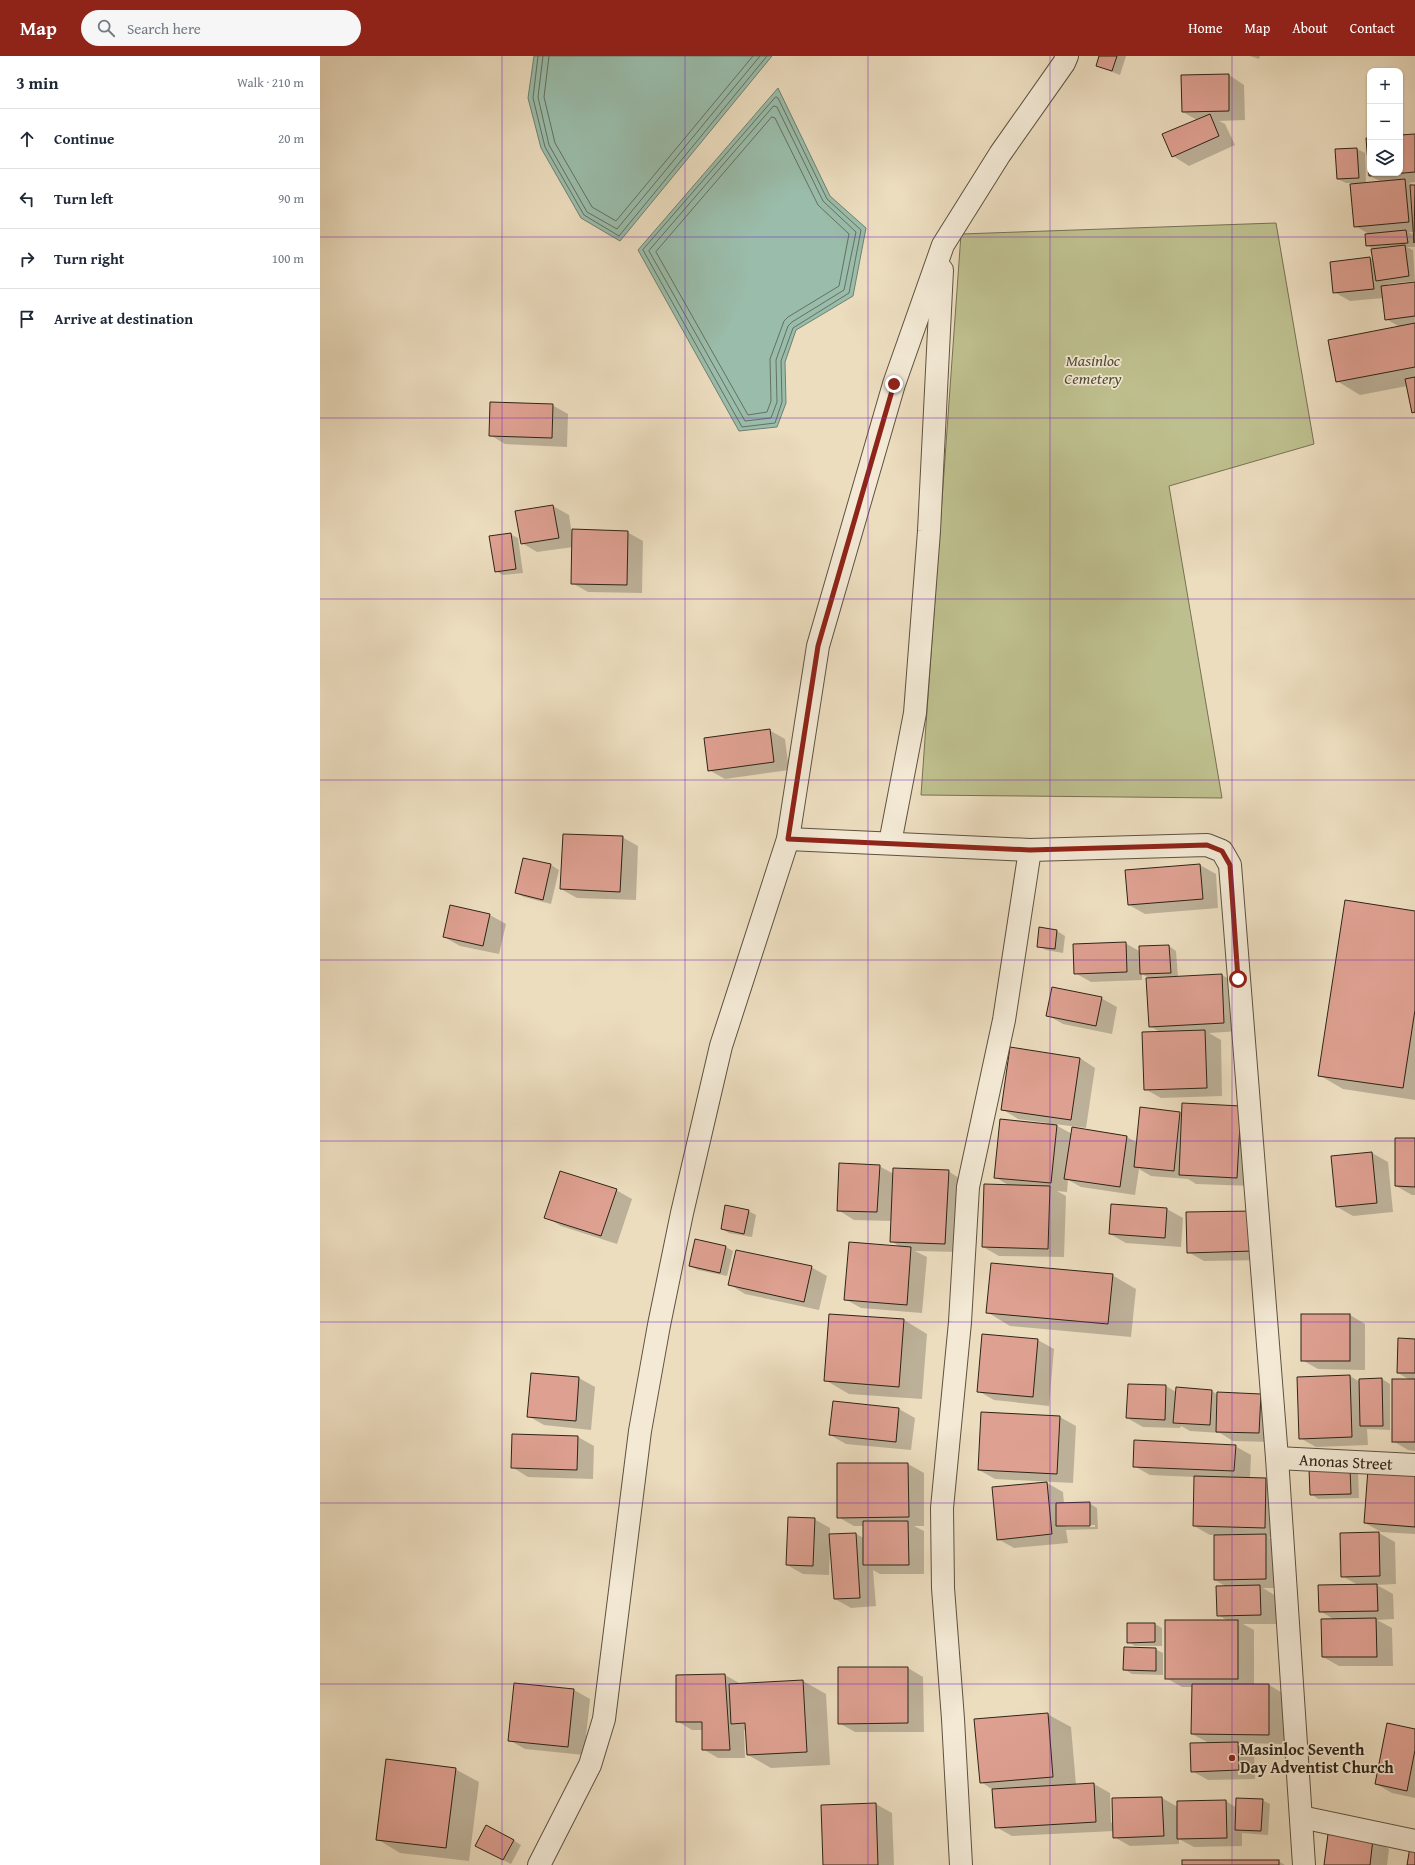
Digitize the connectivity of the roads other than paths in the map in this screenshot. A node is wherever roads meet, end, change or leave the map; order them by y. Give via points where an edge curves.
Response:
1 (1067, 56) edge
2 (943, 245) junction
3 (788, 839) junction
4 (890, 843) junction
5 (1030, 850) junction
6 (1277, 1458) junction
7 (1415, 1465) edge
8 (1301, 1817) junction
9 (1415, 1841) edge
10 (539, 1865) edge
11 (961, 1865) edge
12 (1304, 1865) edge

1 - 2 street via 1000,154
2 - 3 street via 894,384 818,646
2 - 4 street via 929,531 915,713
3 - 4 street
3 - 10 street via 721,1046 681,1221 640,1431 604,1719 590,1765
4 - 5 street
5 - 6 street via 1207,845 1222,851 1230,865
5 - 11 street via 1004,1020 968,1187 960,1322 942,1508 943,1588 954,1719
6 - 7 street, Anonas Street
6 - 8 street
8 - 9 street
8 - 12 street

